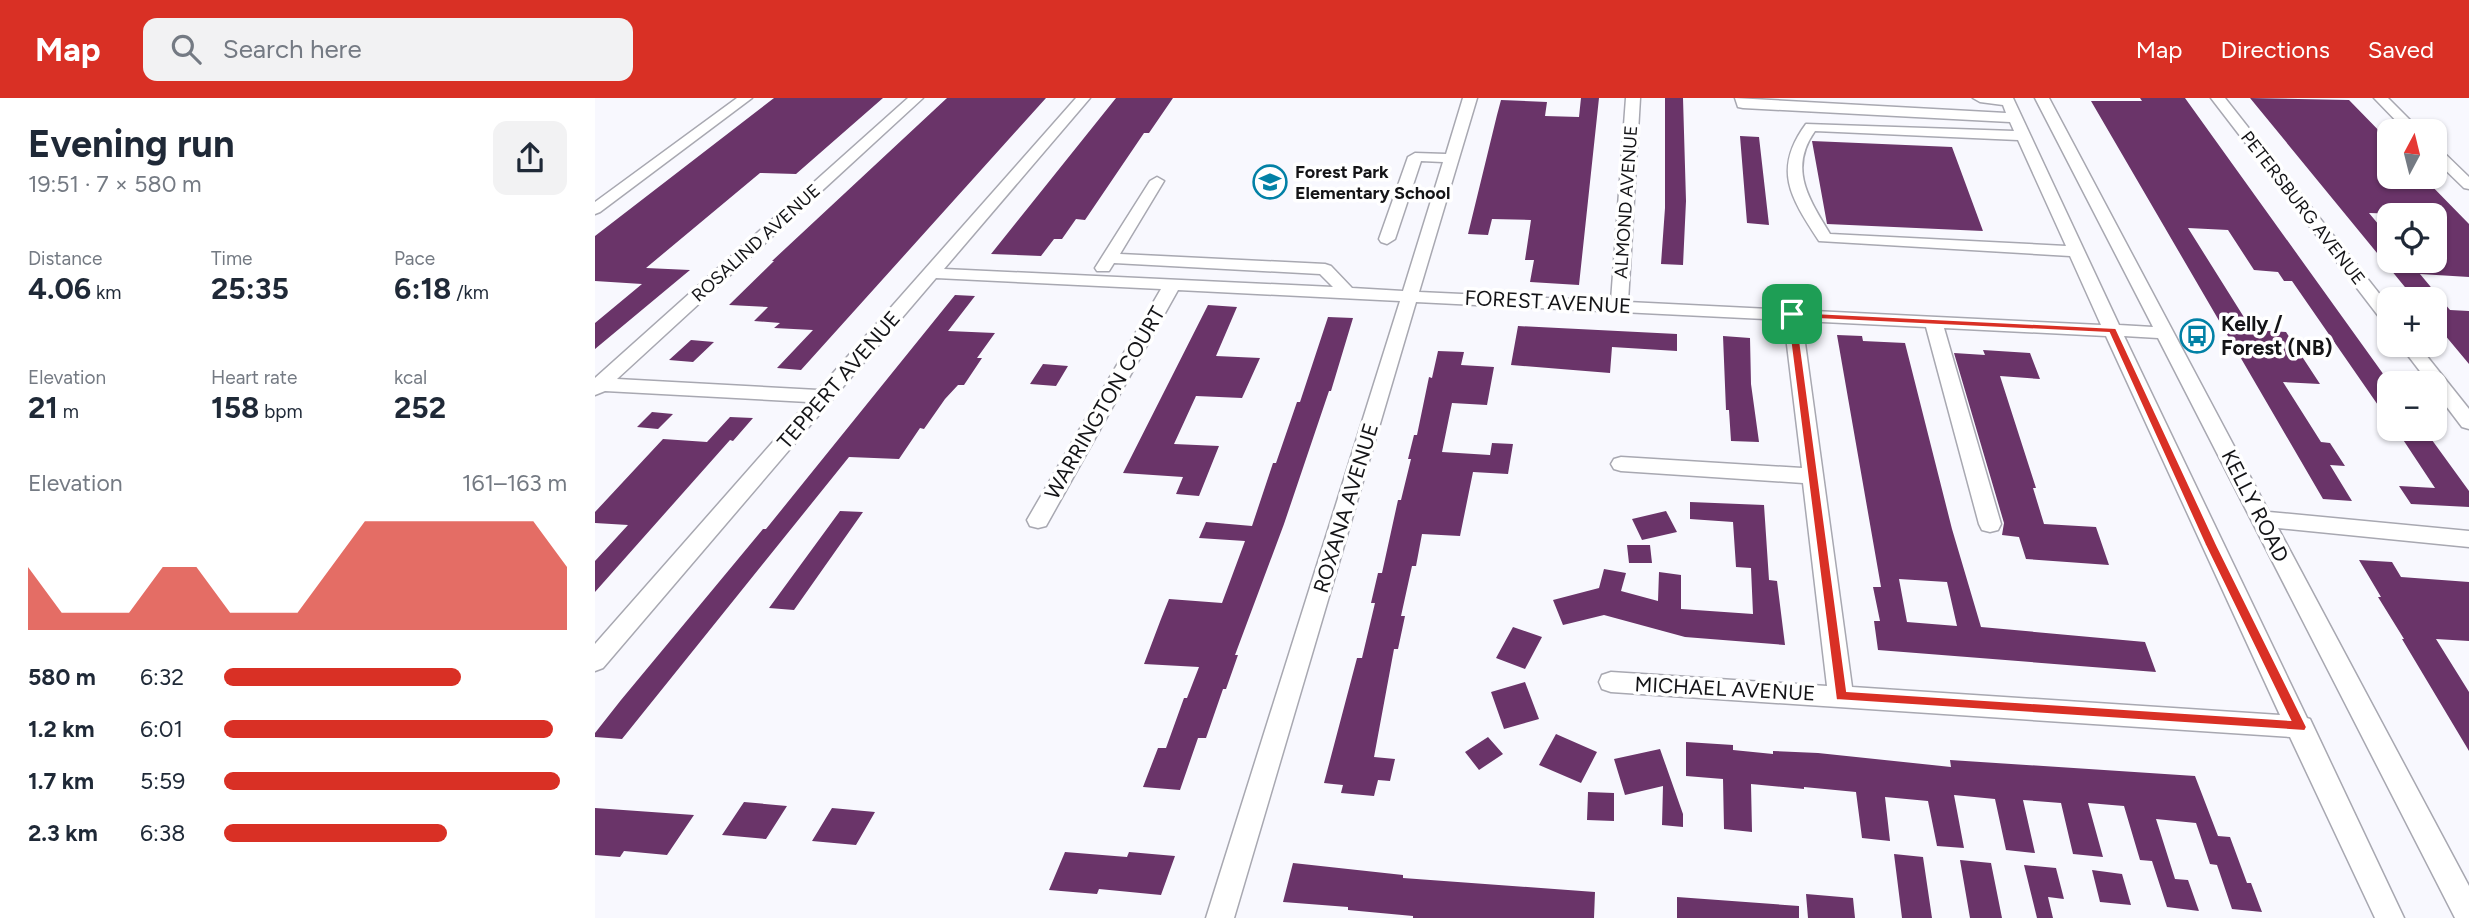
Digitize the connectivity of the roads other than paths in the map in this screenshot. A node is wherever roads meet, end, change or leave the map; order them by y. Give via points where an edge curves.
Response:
1 (745, 98) edge
2 (916, 98) edge
3 (1083, 98) edge
4 (1470, 98) edge
5 (1633, 98) edge
6 (1742, 98) edge
7 (1980, 98) edge
8 (2042, 98) edge
9 (2218, 98) edge
10 (2381, 98) edge
11 (2007, 100) edge
12 (1839, 103) edge
13 (2016, 118) junction
14 (2402, 119) edge
15 (2024, 136) junction
16 (1451, 158) junction
17 (2447, 164) edge
18 (1157, 181) dead end
19 (2469, 185) edge
20 (595, 209) edge
21 (1387, 239) dead end
22 (2075, 251) junction
23 (1110, 258) junction
24 (932, 273) junction
25 (1095, 282) junction
26 (1172, 285) junction
27 (1347, 293) junction
28 (1410, 295) junction
29 (2377, 303) edge
30 (1619, 305) junction
31 (1792, 314) junction
32 (1933, 321) junction
33 (2113, 330) junction
34 (2164, 334) junction
35 (2418, 357) edge
36 (597, 385) edge
37 (824, 397) junction
38 (2469, 422) edge
39 (1621, 464) dead end
40 (1812, 476) junction
41 (2263, 519) junction
42 (1038, 520) dead end
43 (1990, 524) dead end
44 (2469, 539) edge
45 (595, 661) edge
46 (1611, 682) dead end
47 (1841, 696) junction
48 (2301, 727) junction
49 (2469, 915) edge
50 (1220, 918) edge
51 (2389, 918) edge

1 - 20 street
2 - 36 street, ROSALIND AVENUE
3 - 24 street, TEPPERT AVENUE
4 - 16 street, ROXANA AVENUE
5 - 30 street, ALMOND AVENUE
6 - 12 street via 1743,104
7 - 11 street
8 - 34 street, KELLY ROAD
9 - 29 street, PETERSBURG AVENUE
10 - 14 street
11 - 13 street
12 - 13 street
13 - 15 street
15 - 22 street
15 - 22 street via 1811,127 1803,136 1793,169 1796,190 1825,238
16 - 21 street via 1415,157
16 - 28 street, ROXANA AVENUE
17 - 19 street
18 - 23 street
22 - 33 street
23 - 25 street
23 - 27 street via 1325,269
24 - 25 street, FOREST AVENUE
24 - 37 street, TEPPERT AVENUE
25 - 26 street, FOREST AVENUE
26 - 27 street, FOREST AVENUE
26 - 42 street, WARRINGTON COURT
27 - 28 street, FOREST AVENUE
28 - 30 street, FOREST AVENUE
28 - 50 street, ROXANA AVENUE
30 - 31 street, FOREST AVENUE
31 - 32 street, FOREST AVENUE
31 - 40 street
32 - 33 street, FOREST AVENUE
32 - 43 street
33 - 34 street, FOREST AVENUE
33 - 48 street
34 - 41 street, KELLY ROAD
35 - 38 street
36 - 37 street
37 - 45 street, TEPPERT AVENUE
39 - 40 street
40 - 47 street
41 - 44 street
41 - 49 street, KELLY ROAD
46 - 47 street, MICHAEL AVENUE
47 - 48 street, MICHAEL AVENUE
48 - 51 street

